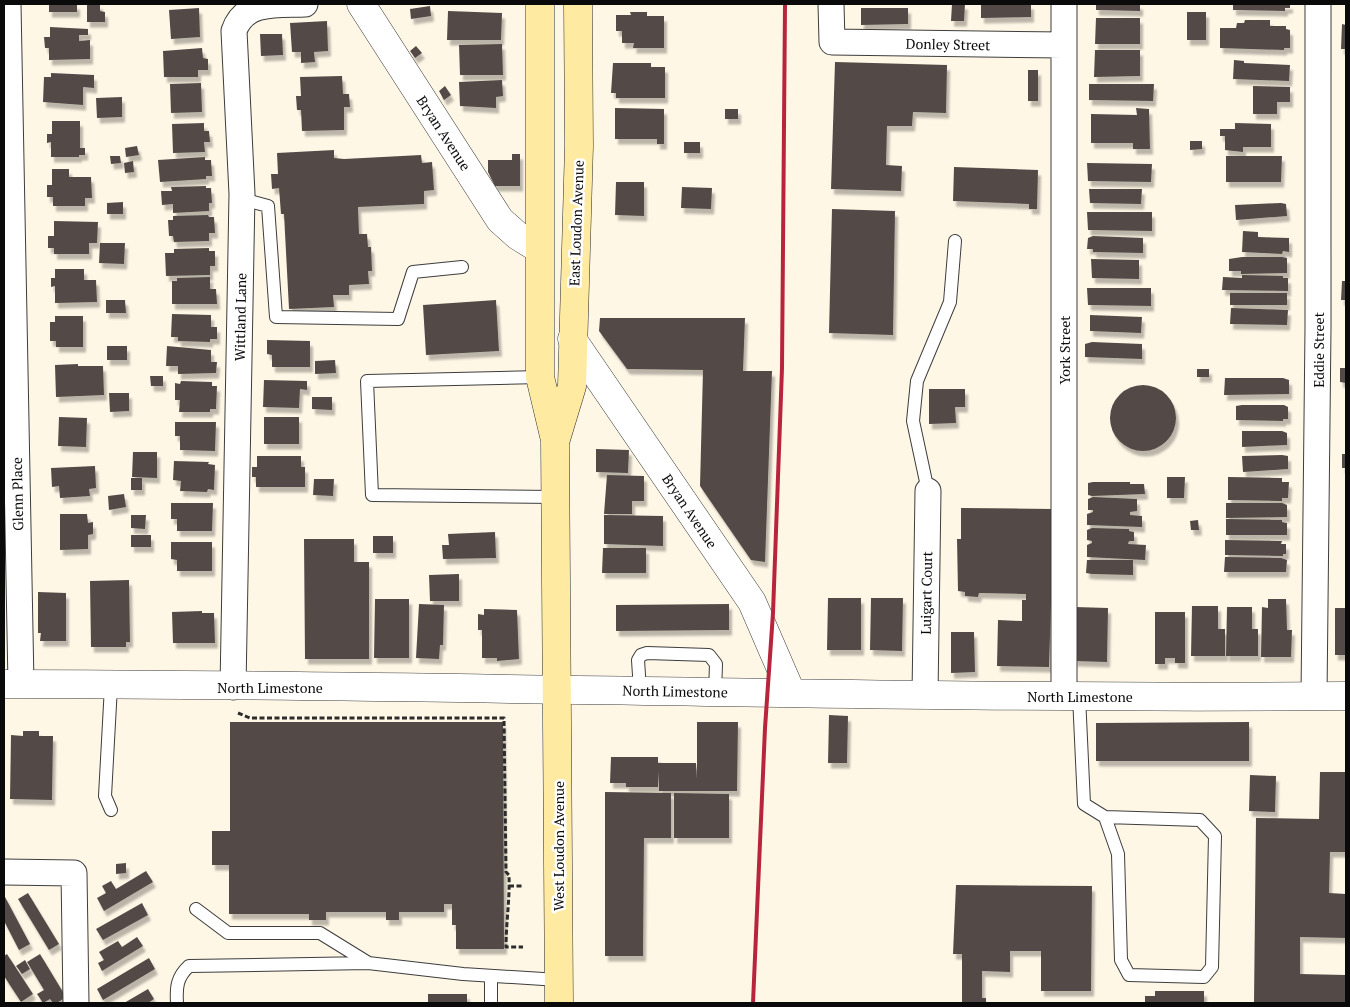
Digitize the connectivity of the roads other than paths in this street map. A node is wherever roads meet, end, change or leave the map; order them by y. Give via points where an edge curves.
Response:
1 (8, 4) edge
2 (306, 4) edge
3 (361, 4) edge
4 (540, 4) edge
5 (578, 4) edge
6 (831, 4) edge
7 (1064, 4) edge
8 (1318, 4) edge
9 (1064, 45) junction
10 (242, 199) junction
11 (955, 241) dead end
12 (539, 249) junction
13 (462, 267) dead end
14 (572, 339) junction
15 (540, 377) junction
16 (555, 440) junction
17 (928, 491) joint
18 (555, 497) junction
19 (12, 684) edge
20 (111, 686) junction
21 (232, 687) junction
22 (558, 689) junction
23 (640, 690) junction
24 (715, 692) junction
25 (791, 692) junction
26 (925, 695) junction
27 (1071, 696) junction
28 (1314, 696) junction
29 (1346, 696) edge
30 (111, 810) dead end
31 (1104, 817) junction
32 (4, 872) edge
33 (196, 908) dead end
34 (368, 962) junction
35 (491, 976) junction
36 (559, 991) edge
37 (76, 1003) edge
38 (177, 1003) edge
39 (490, 1003) edge

1 - 19 street, Glenn Place
2 - 10 street, Wittland Lane via 267,5 252,9 243,15 234,31
3 - 12 street, Bryan Avenue via 500,220
4 - 12 main road, East Loudon Avenue
5 - 14 main road, East Loudon Avenue via 579,146
6 - 9 street, Donley Street via 832,42
7 - 9 street, York Street
8 - 28 street, Eddie Street
9 - 27 street, York Street
10 - 13 lane via 268,206 276,317 398,319 413,272
10 - 21 street, Wittland Lane
11 - 17 lane via 950,302 916,389 913,421
12 - 15 main road, East Loudon Avenue
14 - 16 main road, East Loudon Avenue via 572,386
14 - 25 street, Bryan Avenue via 752,602
15 - 16 main road, East Loudon Avenue
15 - 18 lane via 366,381 372,496
16 - 18 main road, East Loudon Avenue
17 - 26 street, Luigart Court
18 - 22 main road, East Loudon Avenue
19 - 20 street, North Limestone
20 - 21 street, North Limestone
20 - 30 lane via 105,796
21 - 22 street, North Limestone
22 - 23 street, North Limestone
22 - 36 main road, West Loudon Avenue
23 - 24 street, North Limestone
23 - 24 lane via 638,660 641,655 708,654 716,664
24 - 25 street, North Limestone
25 - 26 street, North Limestone
26 - 27 street, North Limestone
27 - 28 street, North Limestone
27 - 31 lane via 1084,804
28 - 29 street, North Limestone
31 - 31 lane via 1118,854 1121,960 1129,975 1204,977 1212,967 1215,836 1200,820
32 - 37 street via 74,873
33 - 34 lane via 228,933 320,933
34 - 35 lane
34 - 38 lane via 189,966 176,986
35 - 36 lane
35 - 39 lane

